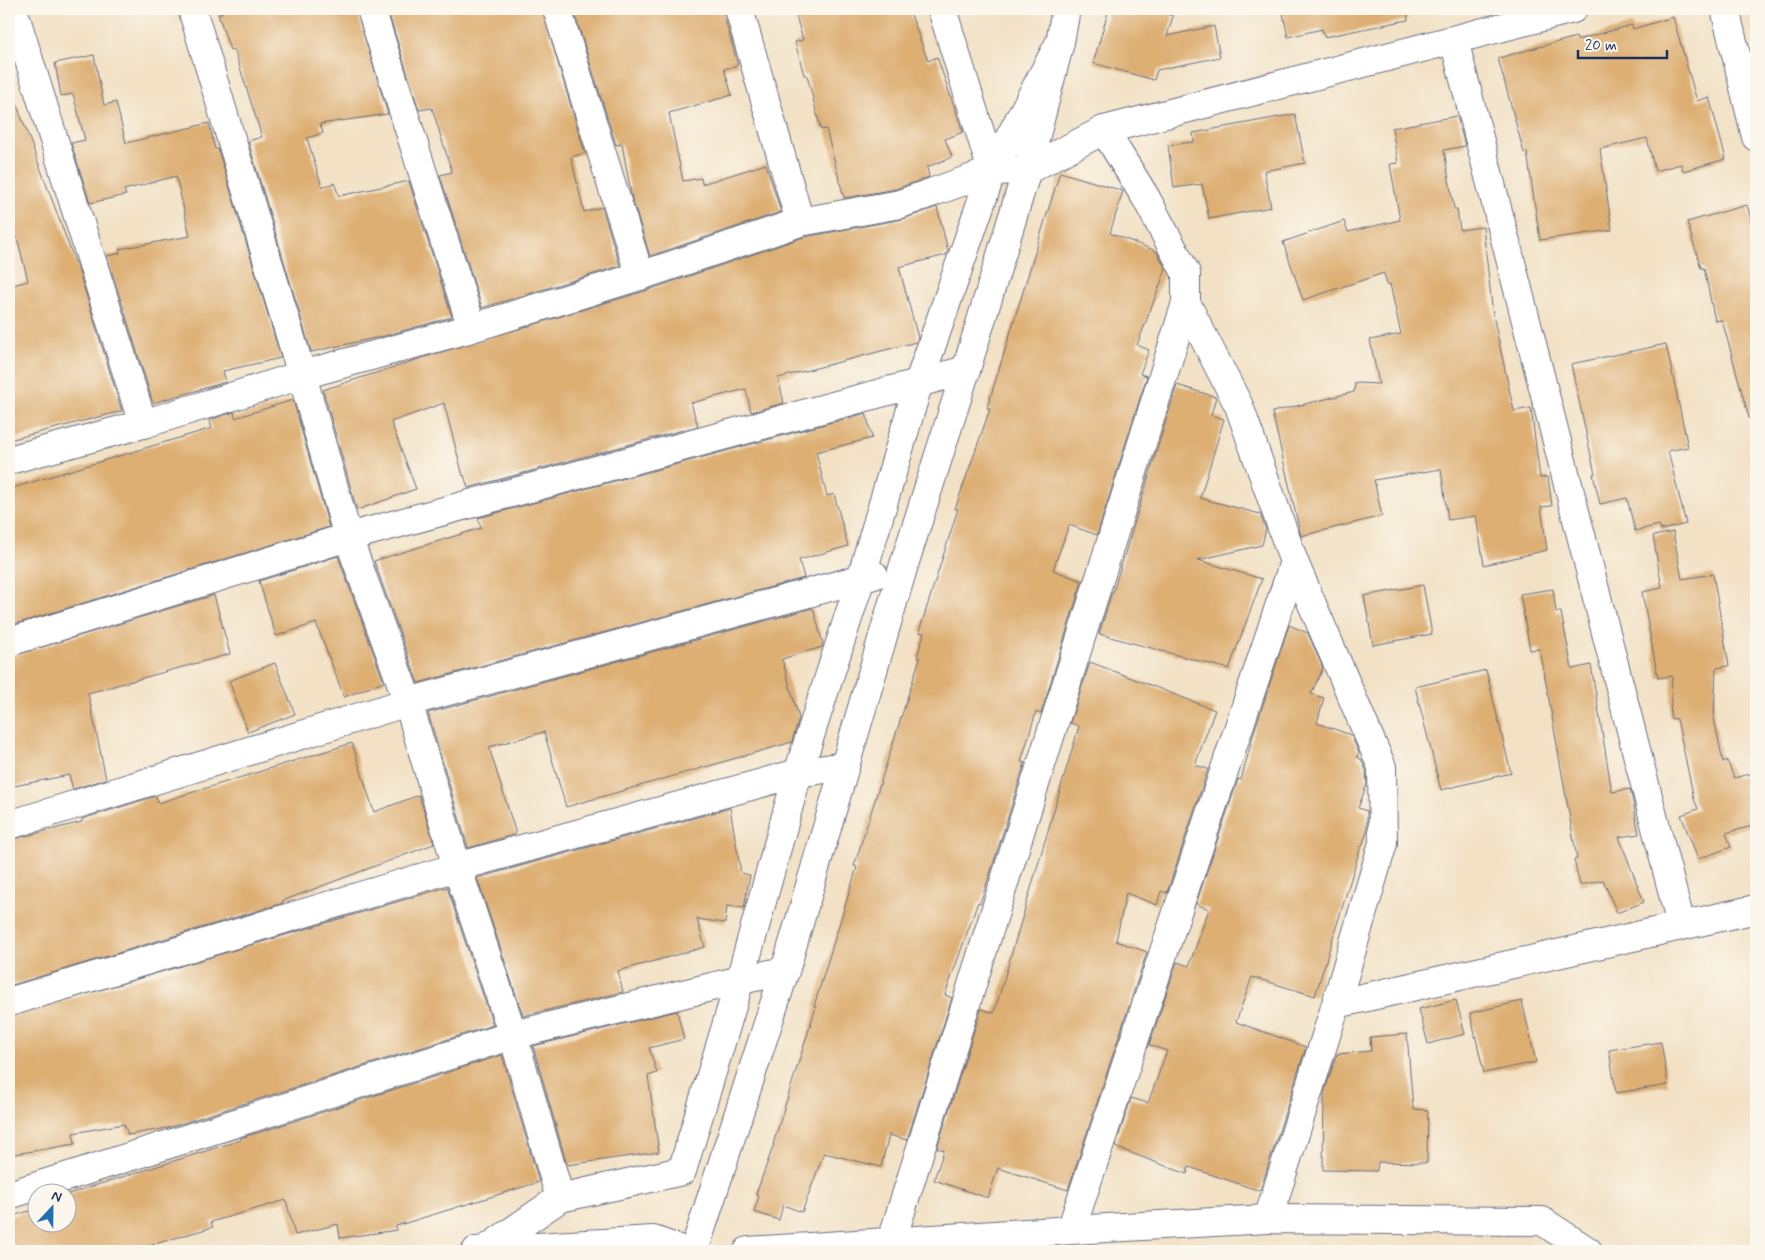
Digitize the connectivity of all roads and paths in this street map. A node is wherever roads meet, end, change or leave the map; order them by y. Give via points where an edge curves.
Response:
1 (13, 9) edge
2 (192, 9) edge
3 (371, 9) edge
4 (557, 9) edge
5 (739, 9) edge
6 (942, 9) edge
7 (1066, 9) edge
8 (1573, 9) edge
9 (1725, 9) edge
10 (1454, 40) junction
11 (1060, 42) junction
12 (1104, 130) junction
13 (1756, 137) edge
14 (1027, 170) junction
15 (992, 171) junction
16 (800, 222) junction
17 (640, 276) junction
18 (1186, 303) junction
19 (472, 328) junction
20 (966, 370) junction
21 (302, 375) junction
22 (919, 382) junction
23 (144, 424) junction
24 (9, 460) edge
25 (348, 537) junction
26 (1294, 562) junction
27 (903, 568) junction
28 (861, 578) junction
29 (9, 642) edge
30 (408, 702) junction
31 (845, 766) junction
32 (798, 773) junction
33 (9, 825) edge
34 (457, 867) junction
35 (1756, 909) edge
36 (1681, 925) junction
37 (785, 971) junction
38 (740, 980) junction
39 (9, 1002) edge
40 (1336, 1004) junction
41 (513, 1036) junction
42 (9, 1195) edge
43 (560, 1198) junction
44 (1268, 1219) junction
45 (1071, 1230) junction
46 (891, 1243) junction
47 (481, 1251) edge
48 (684, 1251) edge
49 (694, 1251) edge
50 (748, 1251) edge
51 (1588, 1251) edge

1 - 23 street
2 - 21 street
3 - 19 street
4 - 17 street
5 - 16 street
6 - 15 street
7 - 11 street
8 - 10 street
9 - 13 street
10 - 12 street
10 - 36 street
11 - 14 street
11 - 15 street
12 - 14 street
12 - 18 street via 1146,198 1186,273
14 - 15 street
14 - 20 street
15 - 16 street via 900,204
15 - 22 street
16 - 17 street
17 - 19 street
18 - 26 street via 1239,406
18 - 46 street
19 - 21 street
20 - 22 street
20 - 27 street
21 - 23 street
21 - 25 street
22 - 25 street
22 - 28 street
23 - 24 street
25 - 29 street
25 - 30 street
26 - 40 street via 1382,767 1382,843
26 - 45 street
27 - 28 street
27 - 31 street
28 - 30 street
28 - 32 street
30 - 33 street
30 - 34 street
31 - 32 street
31 - 37 street
32 - 34 street
32 - 38 street
34 - 39 street
34 - 41 street
35 - 36 street
36 - 40 street
37 - 38 street
37 - 49 street
38 - 41 street
38 - 43 street via 682,1170
40 - 44 street
41 - 42 street
41 - 43 street
43 - 47 street
44 - 45 street
44 - 51 street via 1542,1221
45 - 46 street
46 - 50 street
47 - 48 street via 653,1240

